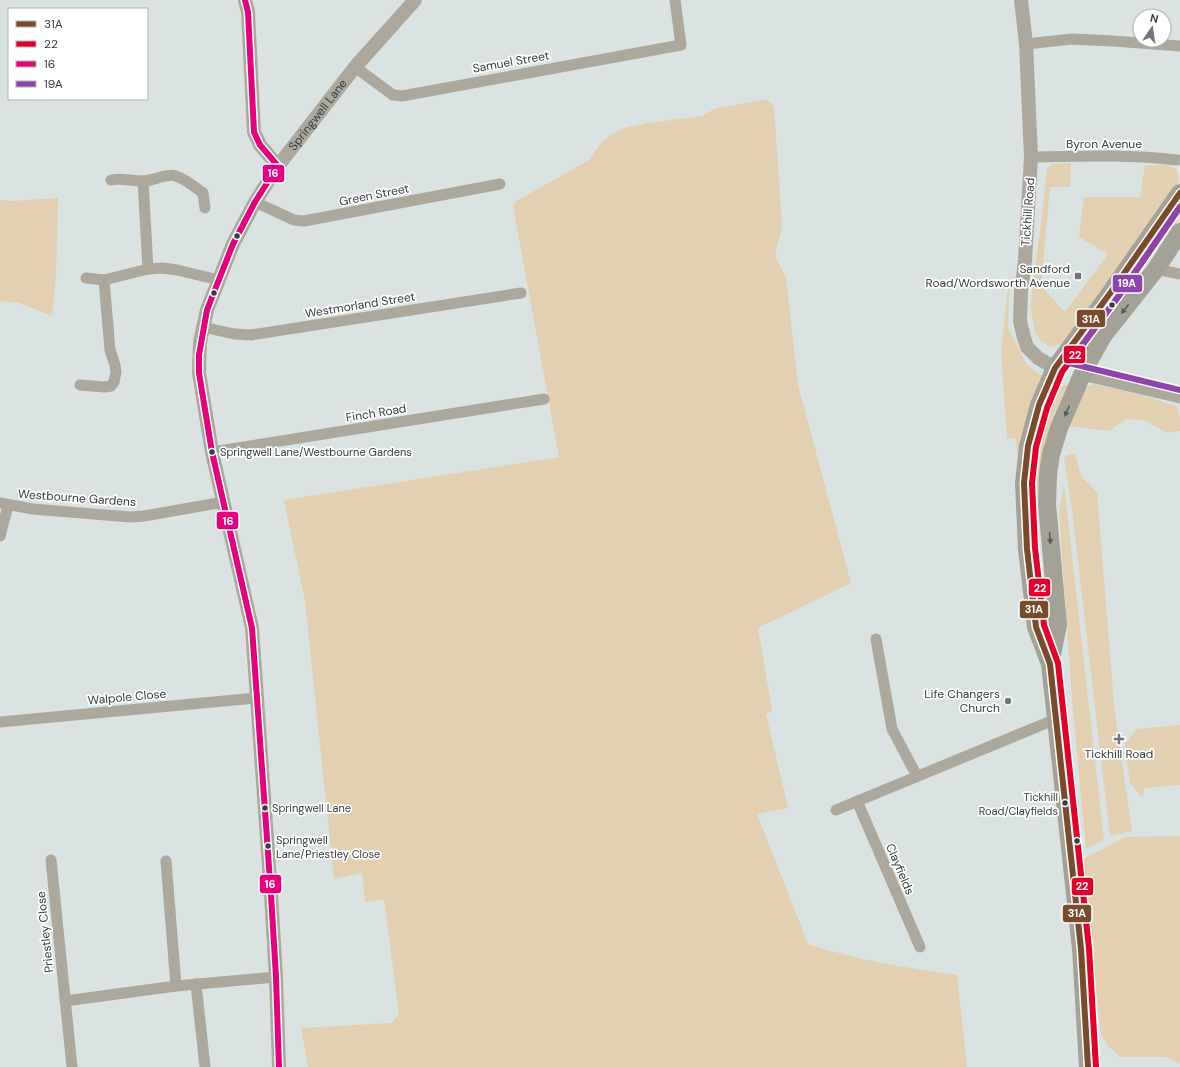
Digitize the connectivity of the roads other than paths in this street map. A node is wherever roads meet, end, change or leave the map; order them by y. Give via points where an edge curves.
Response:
1 (244, 0) edge
2 (414, 0) edge
3 (674, 0) edge
4 (1021, 0) edge
5 (1026, 44) junction
6 (1180, 46) edge
7 (355, 66) junction
8 (1031, 157) junction
9 (1179, 162) edge
10 (278, 166) junction
11 (111, 180) dead end
12 (143, 181) junction
13 (500, 184) dead end
14 (1180, 193) edge
15 (255, 202) junction
16 (205, 208) dead end
17 (1180, 232) edge
18 (148, 269) junction
19 (1156, 269) junction
20 (1180, 274) edge
21 (86, 278) dead end
22 (104, 280) junction
23 (219, 280) junction
24 (521, 293) dead end
25 (203, 327) junction
26 (1055, 368) junction
27 (1082, 375) junction
28 (80, 385) dead end
29 (1180, 398) edge
30 (544, 399) dead end
31 (212, 452) junction
32 (224, 502) junction
33 (4, 504) edge
34 (0, 536) edge
35 (876, 639) dead end
36 (1050, 664) junction
37 (257, 698) junction
38 (1056, 719) junction
39 (0, 722) edge
40 (917, 776) junction
41 (857, 801) junction
42 (836, 810) dead end
43 (51, 860) dead end
44 (166, 861) dead end
45 (920, 947) dead end
46 (276, 977) junction
47 (196, 984) junction
48 (176, 986) junction
49 (65, 1001) junction
50 (72, 1067) edge
51 (205, 1067) edge
52 (279, 1067) edge
53 (1088, 1067) edge

1 - 10 street via 248,12 254,132 260,145
2 - 7 street, Springwell Lane
3 - 7 street, Samuel Street via 681,45 402,96 393,94
4 - 5 street, Tickhill Road
5 - 6 street via 1072,39
5 - 8 street, Tickhill Road
7 - 10 street, Springwell Lane
8 - 9 street, Byron Avenue via 1106,155 1157,157
8 - 26 street, Tickhill Road via 1020,321 1027,347 1038,358
10 - 15 street, Springwell Lane
11 - 12 street via 119,178
12 - 16 street via 176,176 203,193
12 - 18 street
13 - 15 street, Green Street via 304,221 294,220
14 - 26 main road
15 - 23 street, Springwell Lane
17 - 19 main road
18 - 22 street
18 - 23 street via 177,270
19 - 20 street
19 -> 27 main road via 1104,336
21 - 22 street
22 - 28 street via 110,350 116,377 111,386
23 - 25 street, Springwell Lane
24 - 25 street, Westmorland Street via 251,336
25 - 31 street, Springwell Lane via 199,372
26 - 27 main road
26 - 36 main road via 1039,405 1028,446 1024,483 1027,549 1036,626
27 - 29 street
27 -> 36 main road via 1051,454 1048,474 1047,504 1058,625
30 - 31 street, Finch Road
31 - 32 street, Springwell Lane
32 - 33 street, Westbourne Gardens via 130,517 34,510
32 - 37 street, Springwell Lane via 252,628
33 - 34 street
35 - 40 street via 892,729
36 - 38 main road
37 - 39 street, Walpole Close
37 - 46 street, Springwell Lane
38 - 40 street
38 - 53 main road via 1081,949
40 - 41 street
41 - 42 street
41 - 45 street, Clayfields
43 - 49 street, Priestley Close
44 - 48 street
46 - 47 street
46 - 52 street, Springwell Lane
47 - 48 street
47 - 51 street
48 - 49 street
49 - 50 street, Priestley Close

